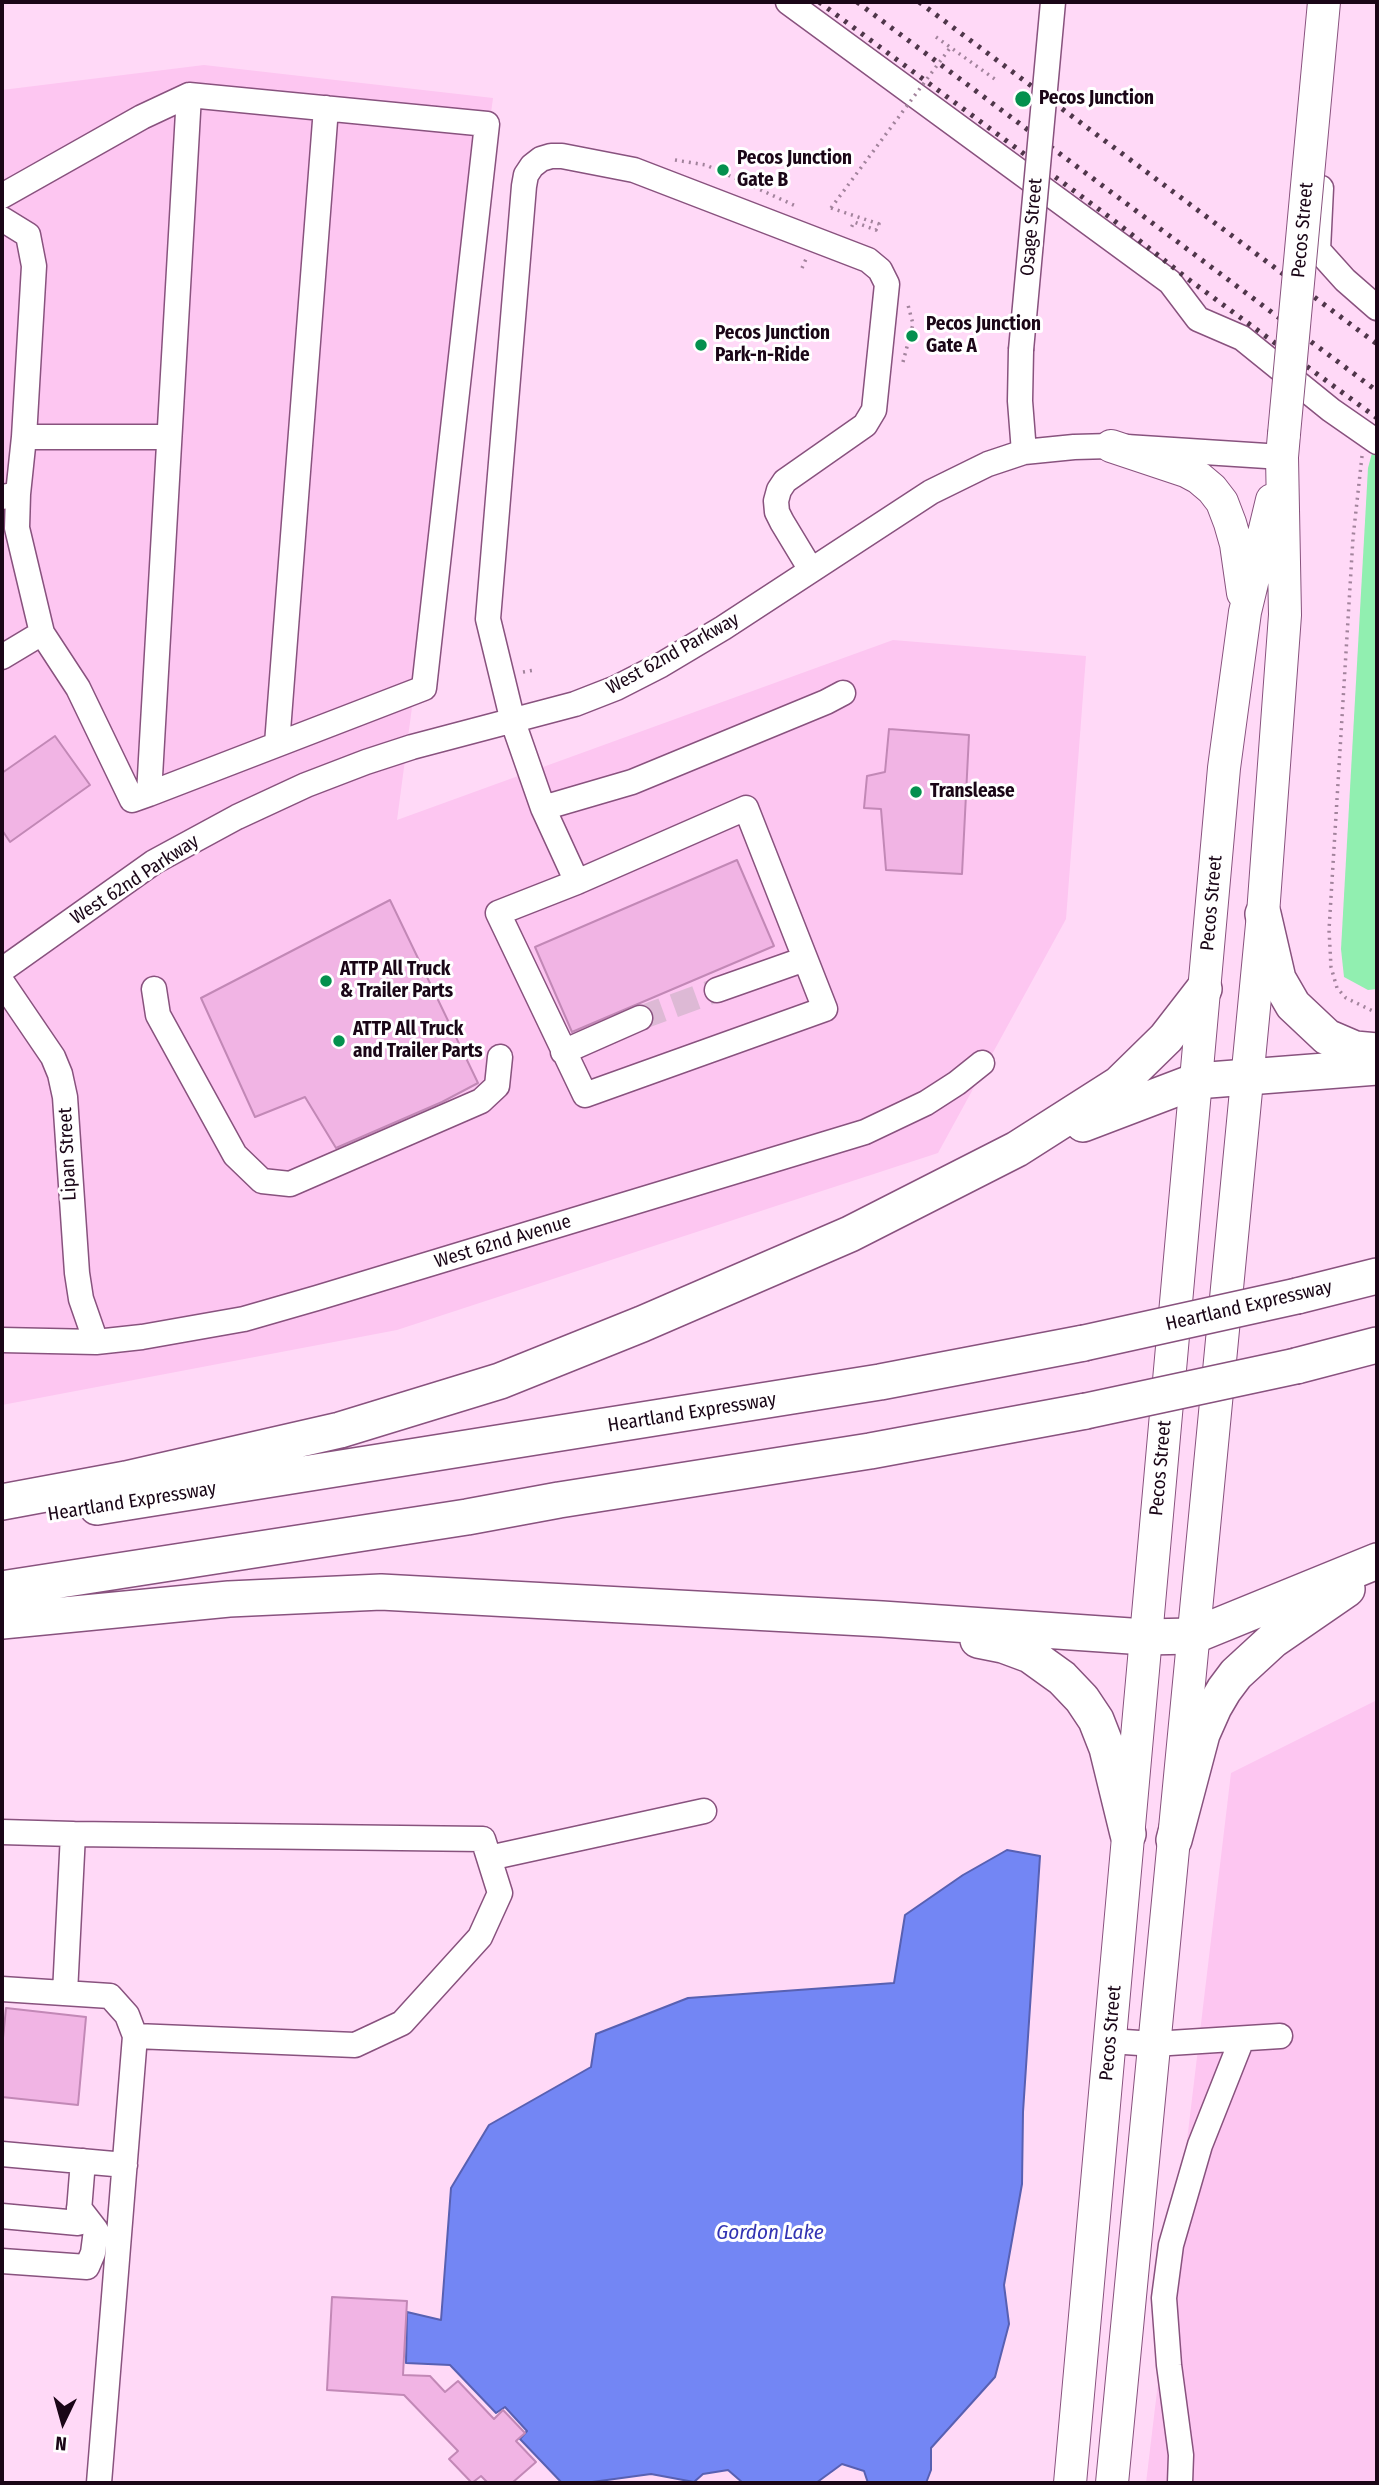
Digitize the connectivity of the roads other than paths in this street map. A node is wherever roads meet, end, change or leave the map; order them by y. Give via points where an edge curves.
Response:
1 (788, 2) edge
2 (1053, 2) edge
3 (1324, 2) edge
4 (1332, 2) edge
5 (189, 95) junction
6 (326, 108) junction
7 (2, 197) edge
8 (2, 219) edge
9 (1377, 308) edge
10 (24, 437) junction
11 (1371, 437) edge
12 (169, 438) junction
13 (1111, 446) junction
14 (1283, 446) junction
15 (1024, 452) junction
16 (10, 495) edge
17 (9, 531) edge
18 (811, 570) junction
19 (1245, 612) junction
20 (42, 633) junction
21 (2, 657) edge
22 (843, 693) dead end
23 (513, 722) junction
24 (277, 744) junction
25 (149, 794) junction
26 (543, 808) junction
27 (577, 881) junction
28 (1263, 914) junction
29 (805, 959) junction
30 (2, 970) edge
31 (2, 982) edge
32 (154, 989) dead end
33 (1204, 989) junction
34 (717, 990) tunnel mouth
35 (640, 1018) tunnel mouth
36 (1377, 1051) edge
37 (564, 1052) junction
38 (500, 1057) dead end
39 (982, 1063) dead end
40 (1377, 1067) edge
41 (1247, 1075) junction
42 (1196, 1081) junction
43 (1017, 1149) junction
44 (1377, 1276) edge
45 (2, 1340) edge
46 (96, 1342) junction
47 (1377, 1345) edge
48 (2, 1502) edge
49 (2, 1523) edge
50 (1377, 1561) edge
51 (1377, 1568) edge
52 (2, 1589) edge
53 (883, 1619) junction
54 (2, 1621) edge
55 (1193, 1636) junction
56 (1145, 1637) junction
57 (704, 1811) dead end
58 (2, 1832) edge
59 (1128, 1834) junction
60 (73, 1835) junction
61 (1174, 1840) junction
62 (489, 1858) junction
63 (2, 1989) edge
64 (65, 1993) junction
65 (135, 2036) junction
66 (1280, 2036) dead end
67 (1242, 2039) junction
68 (1110, 2041) junction
69 (1154, 2044) junction
70 (2, 2154) edge
71 (83, 2161) junction
72 (125, 2165) junction
73 (79, 2208) junction
74 (2, 2216) edge
75 (2, 2260) edge
76 (99, 2483) edge
77 (1070, 2483) edge
78 (1112, 2483) edge
79 (1180, 2483) edge

1 - 11 street via 1170,282 1198,319 1242,338
2 - 15 street, Osage Street, bridge via 1021,350
3 - 14 main road, Pecos Street, bridge
4 - 9 street via 1318,250
5 - 6 street
5 - 7 street
5 - 12 street
6 - 24 street
6 - 24 street via 487,124 424,688
8 - 10 street via 28,235 34,266
10 - 12 street
10 - 16 street
12 - 25 street
13 - 14 street, West 62nd Parkway
13 - 15 street, West 62nd Parkway
13 - 19 main road via 1185,471 1212,489 1222,502 1236,544
14 - 19 main road, Pecos Street
14 - 28 main road, Pecos Street via 1285,615
15 - 18 street, West 62nd Parkway via 931,492
16 - 17 street
17 - 20 street
18 - 23 street, West 62nd Parkway via 723,628 616,688
18 - 23 street via 782,522 776,501 785,481 865,425 874,410 887,284 880,270 868,261 634,170 562,156 541,159 526,175 522,205 488,601 491,637
19 - 33 main road, Pecos Street via 1224,768
20 - 21 street
20 - 25 street via 78,688 132,800
22 - 26 street via 632,782
23 - 26 street
23 - 30 street, West 62nd Parkway via 366,762 237,817 154,862
24 - 25 street
26 - 27 street
27 - 29 street via 746,808
27 - 37 street via 498,913
28 - 36 highway via 1278,979 1293,1005 1327,1037 1354,1049
28 - 41 main road, Pecos Street
29 - 34 street
29 - 37 street via 825,1009 585,1095
31 - 46 street, Lipan Street via 60,1074 77,1273
32 - 38 street via 158,1015 235,1154 262,1181 290,1184 481,1101 497,1086
33 - 42 main road, Pecos Street
33 - 43 highway via 1166,1038 1119,1084
35 - 37 street
39 - 46 street, West 62nd Avenue via 926,1103 851,1136 244,1319
40 - 41 highway
41 - 42 highway
41 - 55 main road, Pecos Street
42 - 43 highway
42 - 56 main road, Pecos Street
43 - 48 highway via 850,1234 500,1381 340,1430
44 - 49 highway, Heartland Expressway, bridge via 1084,1343 867,1385
45 - 46 street, West 62nd Avenue
47 - 52 highway, bridge via 1086,1411 870,1451
50 - 55 highway
51 - 61 highway via 1273,1640 1236,1674 1202,1734
53 - 54 highway via 381,1592 229,1599
53 - 56 highway
53 - 59 highway via 1003,1645 1030,1655 1062,1678 1096,1720
55 - 56 highway
55 - 61 main road, Pecos Street
56 - 59 main road, Pecos Street
57 - 62 street
58 - 60 street
59 - 68 main road, Pecos Street
60 - 62 street via 483,1839
60 - 64 street
61 - 69 main road, Pecos Street
62 - 65 street via 500,1893 480,1937 402,2023 355,2045
63 - 64 street
64 - 65 street via 110,1996 127,2015
65 - 72 street
66 - 67 street
67 - 69 street
67 - 79 street via 1200,2145 1171,2245 1164,2298
68 - 69 street
68 - 77 main road, Pecos Street
69 - 78 main road, Pecos Street
70 - 71 street
71 - 72 street
71 - 73 street
72 - 76 street
73 - 74 street via 78,2223
73 - 75 street via 96,2230 87,2267

